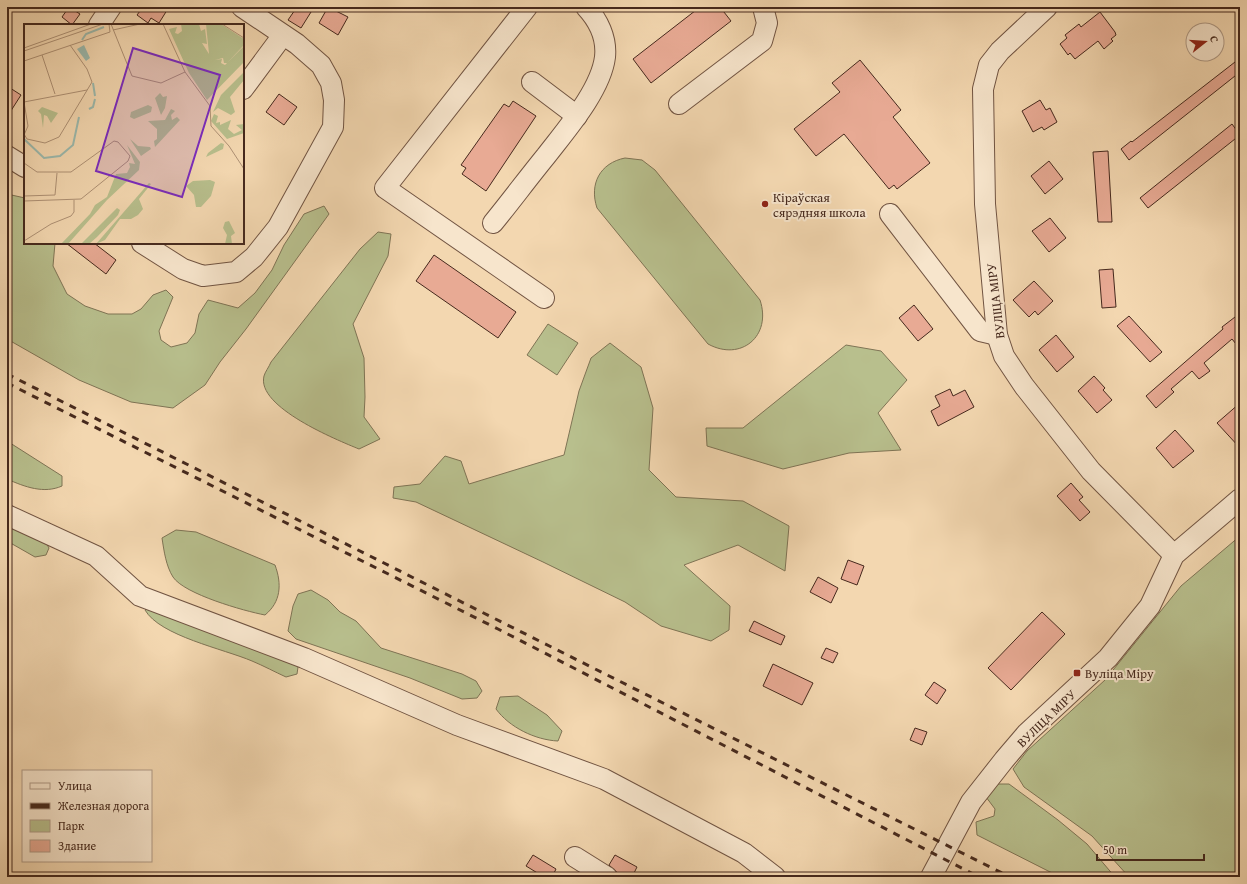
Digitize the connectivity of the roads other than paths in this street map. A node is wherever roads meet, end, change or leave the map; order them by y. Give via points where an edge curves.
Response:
1 (111, 7) edge
2 (242, 7) edge
3 (527, 7) edge
4 (586, 7) edge
5 (763, 7) edge
6 (1047, 7) edge
7 (100, 24) edge
8 (283, 35) junction
9 (532, 82) dead end
10 (244, 88) edge
11 (679, 104) dead end
12 (577, 116) junction
13 (7, 156) edge
14 (24, 166) edge
15 (890, 214) dead end
16 (493, 223) dead end
17 (144, 244) edge
18 (544, 298) dead end
19 (997, 335) junction
20 (1240, 499) edge
21 (7, 515) edge
22 (1174, 555) junction
23 (575, 857) dead end
24 (607, 877) edge
25 (775, 877) edge
26 (931, 877) edge

1 - 7 street
2 - 8 street
3 - 18 street via 385,188
4 - 12 street via 599,25 604,39 605,56 601,75
5 - 11 street via 767,23 762,41
6 - 19 street, ВУЛІЦА МІРУ via 1000,51 989,65 983,89 985,204
8 - 10 street
8 - 17 street via 321,65 331,83 334,100 333,127 278,226 254,257 236,272 224,274 203,276 182,269
9 - 12 street
12 - 16 street
13 - 14 street
15 - 19 street via 980,330
19 - 22 street, ВУЛІЦА МІРУ via 1004,356 1024,386 1091,471
20 - 22 street, ВУЛІЦА МІРУ
21 - 25 street via 96,556 140,596 304,658 457,725 604,779 744,853
22 - 26 street, ВУЛІЦА МІРУ via 1150,606 1108,658 1028,733 971,802
23 - 24 street

